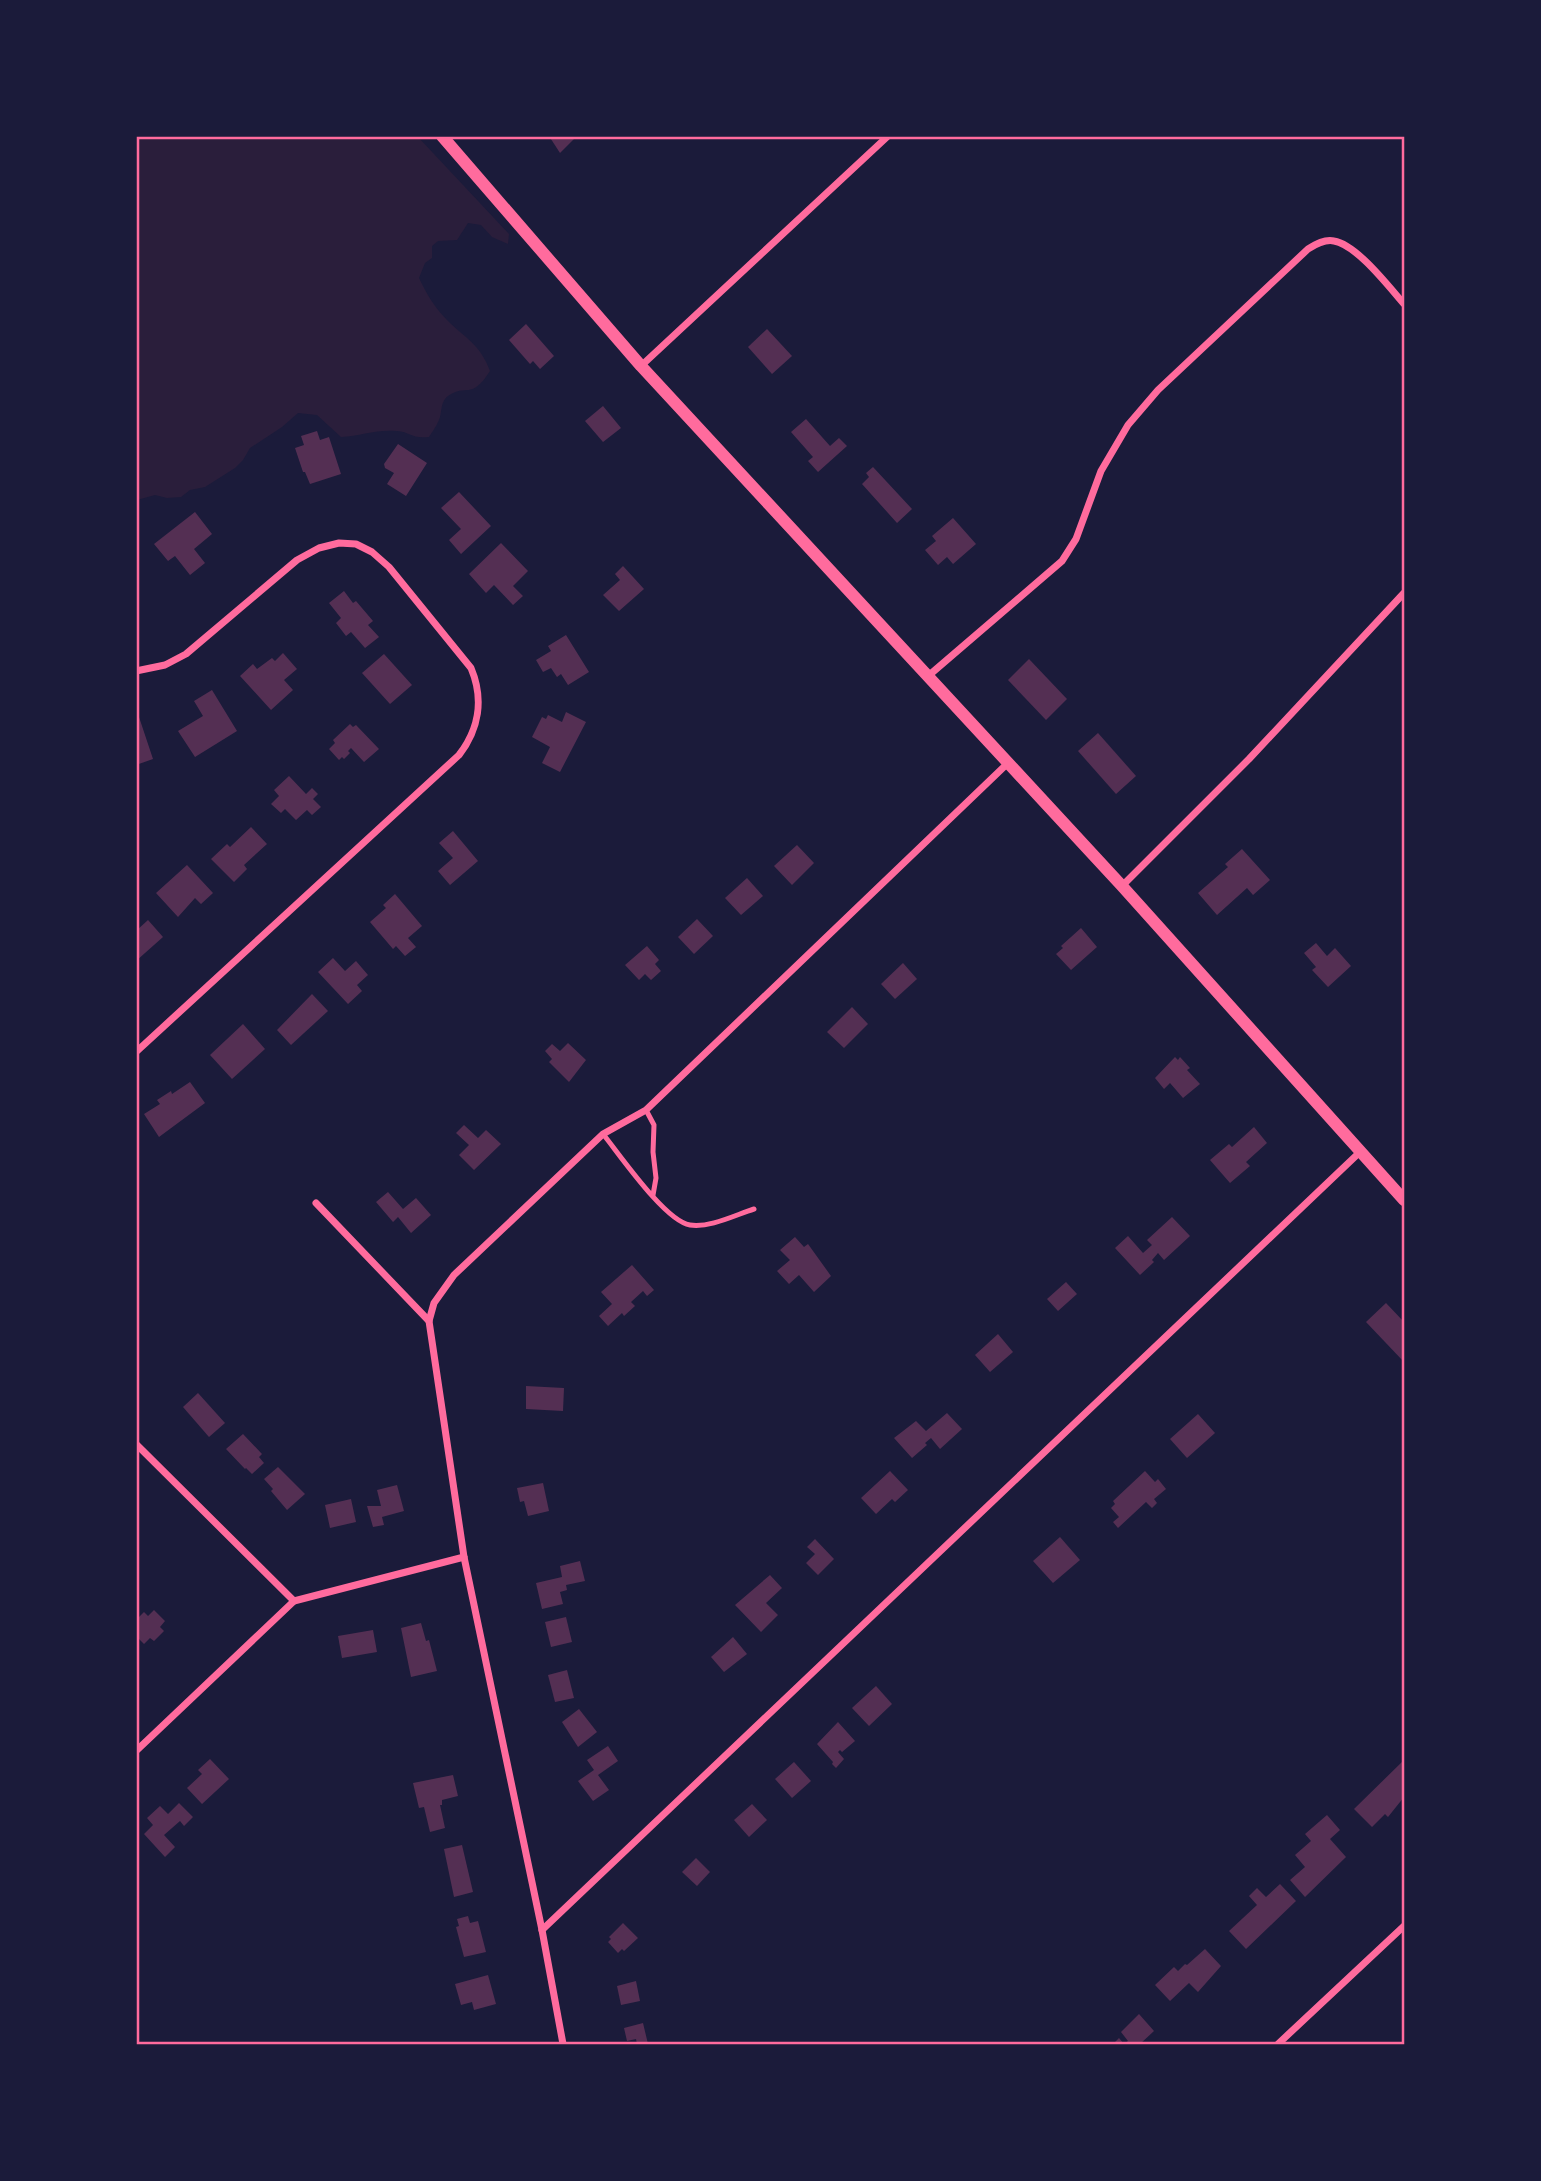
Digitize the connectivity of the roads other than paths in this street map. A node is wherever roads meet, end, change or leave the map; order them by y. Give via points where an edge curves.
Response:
1 (442, 136) edge
2 (888, 136) edge
3 (1405, 304) edge
4 (641, 366) junction
5 (1405, 593) edge
6 (136, 671) edge
7 (927, 677) junction
8 (1008, 763) junction
9 (1122, 886) junction
10 (136, 1052) edge
11 (646, 1110) junction
12 (603, 1134) junction
13 (1361, 1151) junction
14 (653, 1196) junction
15 (1405, 1200) edge
16 (316, 1203) dead end
17 (754, 1209) dead end
18 (429, 1321) junction
19 (136, 1444) edge
20 (464, 1557) junction
21 (294, 1601) junction
22 (136, 1751) edge
23 (1405, 1926) edge
24 (542, 1930) junction
25 (562, 2045) edge
26 (1278, 2045) edge

1 - 4 street
2 - 4 street
3 - 7 street via 1344,244 1325,241 1308,249 1158,390 1128,425 1101,471 1076,539 1062,561
4 - 7 street
5 - 9 street via 1268,740
6 - 10 street via 186,654 297,560 319,548 356,544 388,567 471,668 479,708 469,742 459,755
7 - 8 street
8 - 9 street
8 - 11 street
9 - 13 street
11 - 12 street
11 - 14 lane via 654,1125
12 - 14 lane
12 - 18 street via 454,1275 434,1303
13 - 15 street
13 - 24 street
14 - 17 lane via 674,1218 689,1225
16 - 18 street
18 - 20 street
19 - 21 street
20 - 21 street
20 - 24 street
21 - 22 street
23 - 26 street
24 - 25 street

